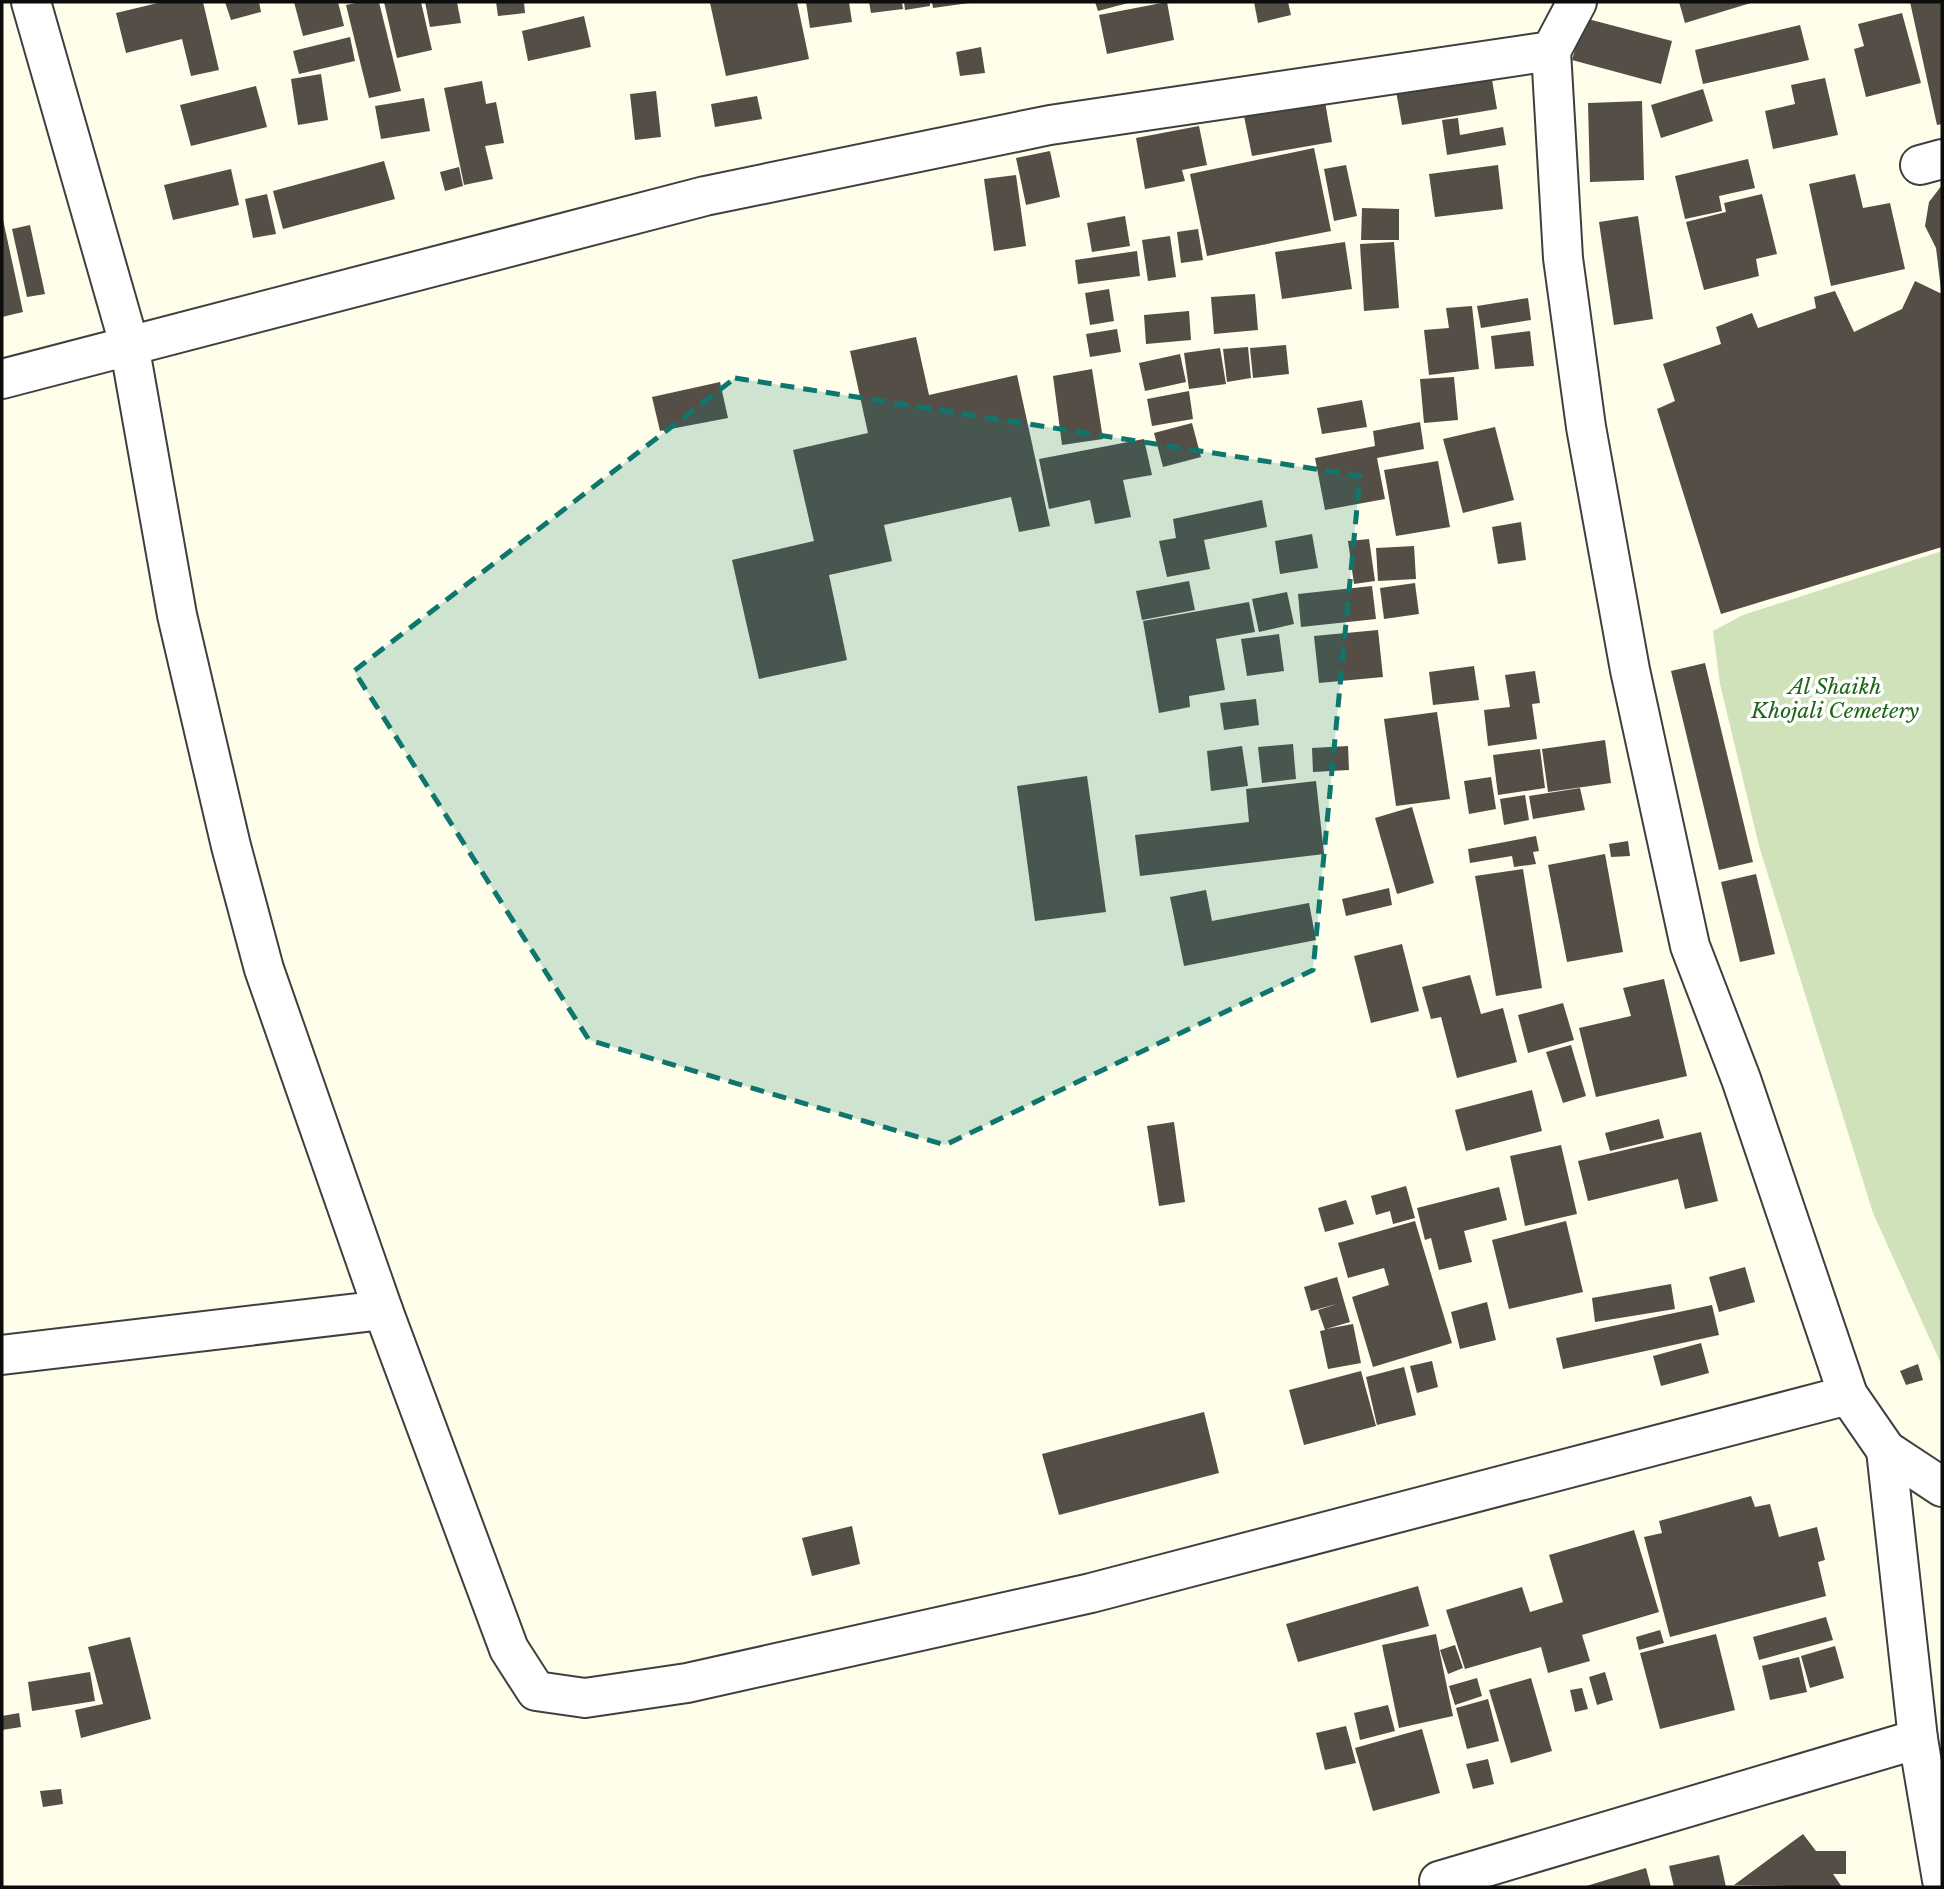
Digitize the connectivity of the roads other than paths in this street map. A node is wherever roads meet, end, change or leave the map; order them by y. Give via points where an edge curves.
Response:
1 (1577, 2) edge
2 (42, 4) edge
3 (1551, 51) junction
4 (129, 344) junction
5 (2, 379) edge
6 (383, 1310) junction
7 (2, 1355) edge
8 (1848, 1395) junction
9 (1886, 1450) junction
10 (1942, 1487) edge
11 (1918, 1740) junction
12 (1942, 1880) edge
13 (1439, 1881) dead end

1 - 3 street
2 - 4 street
3 - 4 street via 1050,125 745,187
3 - 8 street via 1563,258 1586,427 1630,670 1688,933
4 - 5 street
4 - 6 street via 177,615 230,846 264,969
6 - 7 street
6 - 8 street via 509,1649 536,1691 585,1698 687,1683 1091,1593
8 - 9 street
9 - 10 street
9 - 11 street
11 - 12 street
11 - 13 street

